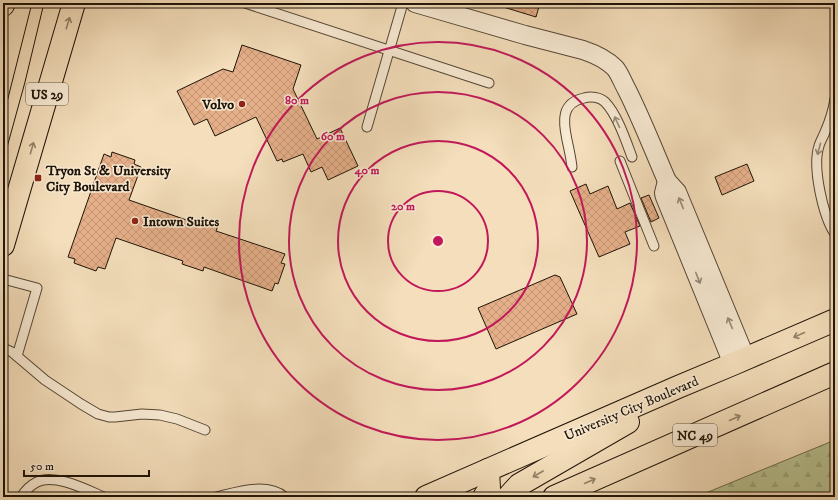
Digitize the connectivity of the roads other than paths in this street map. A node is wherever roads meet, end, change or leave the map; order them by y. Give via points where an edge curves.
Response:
1 (74, 3) edge
2 (245, 3) edge
3 (404, 3) edge
4 (415, 3) edge
5 (389, 51) junction
6 (489, 83) dead end
7 (835, 99) edge
8 (367, 127) dead end
9 (632, 158) dead end
10 (620, 161) dead end
11 (572, 167) dead end
12 (835, 234) edge
13 (3, 245) edge
14 (654, 246) dead end
15 (3, 279) edge
16 (835, 320) edge
17 (3, 348) edge
18 (18, 356) junction
19 (739, 362) junction
20 (835, 373) edge
21 (678, 387) junction
22 (205, 430) dead end
23 (488, 470) junction
24 (21, 497) edge
25 (104, 497) edge
26 (216, 497) edge
27 (285, 497) edge
28 (426, 497) edge
29 (484, 497) edge
30 (508, 497) edge
31 (554, 497) edge

13 -> 1 main road, US 29
2 - 5 lane
3 - 5 lane
4 - 19 street via 587,52 599,56 616,70 667,181 677,192
5 - 6 lane
5 - 8 lane
7 -> 12 lane via 817,156 820,191
9 -> 11 lane via 607,104 599,98 585,98 572,103 564,114
10 - 14 lane
15 - 18 lane via 37,288
16 -> 19 main road, University City Boulevard
17 - 18 lane
18 - 22 lane via 45,380 98,414 115,418 142,414 160,415
19 - 21 main road, University City Boulevard
31 -> 20 main road, NC 49
21 - 23 main road, University City Boulevard
21 -> 30 main road via 629,422 519,485
23 - 28 main road, University City Boulevard
23 - 29 main road via 489,489
24 - 25 lane via 38,481 49,480 77,485
26 - 27 lane via 260,489

